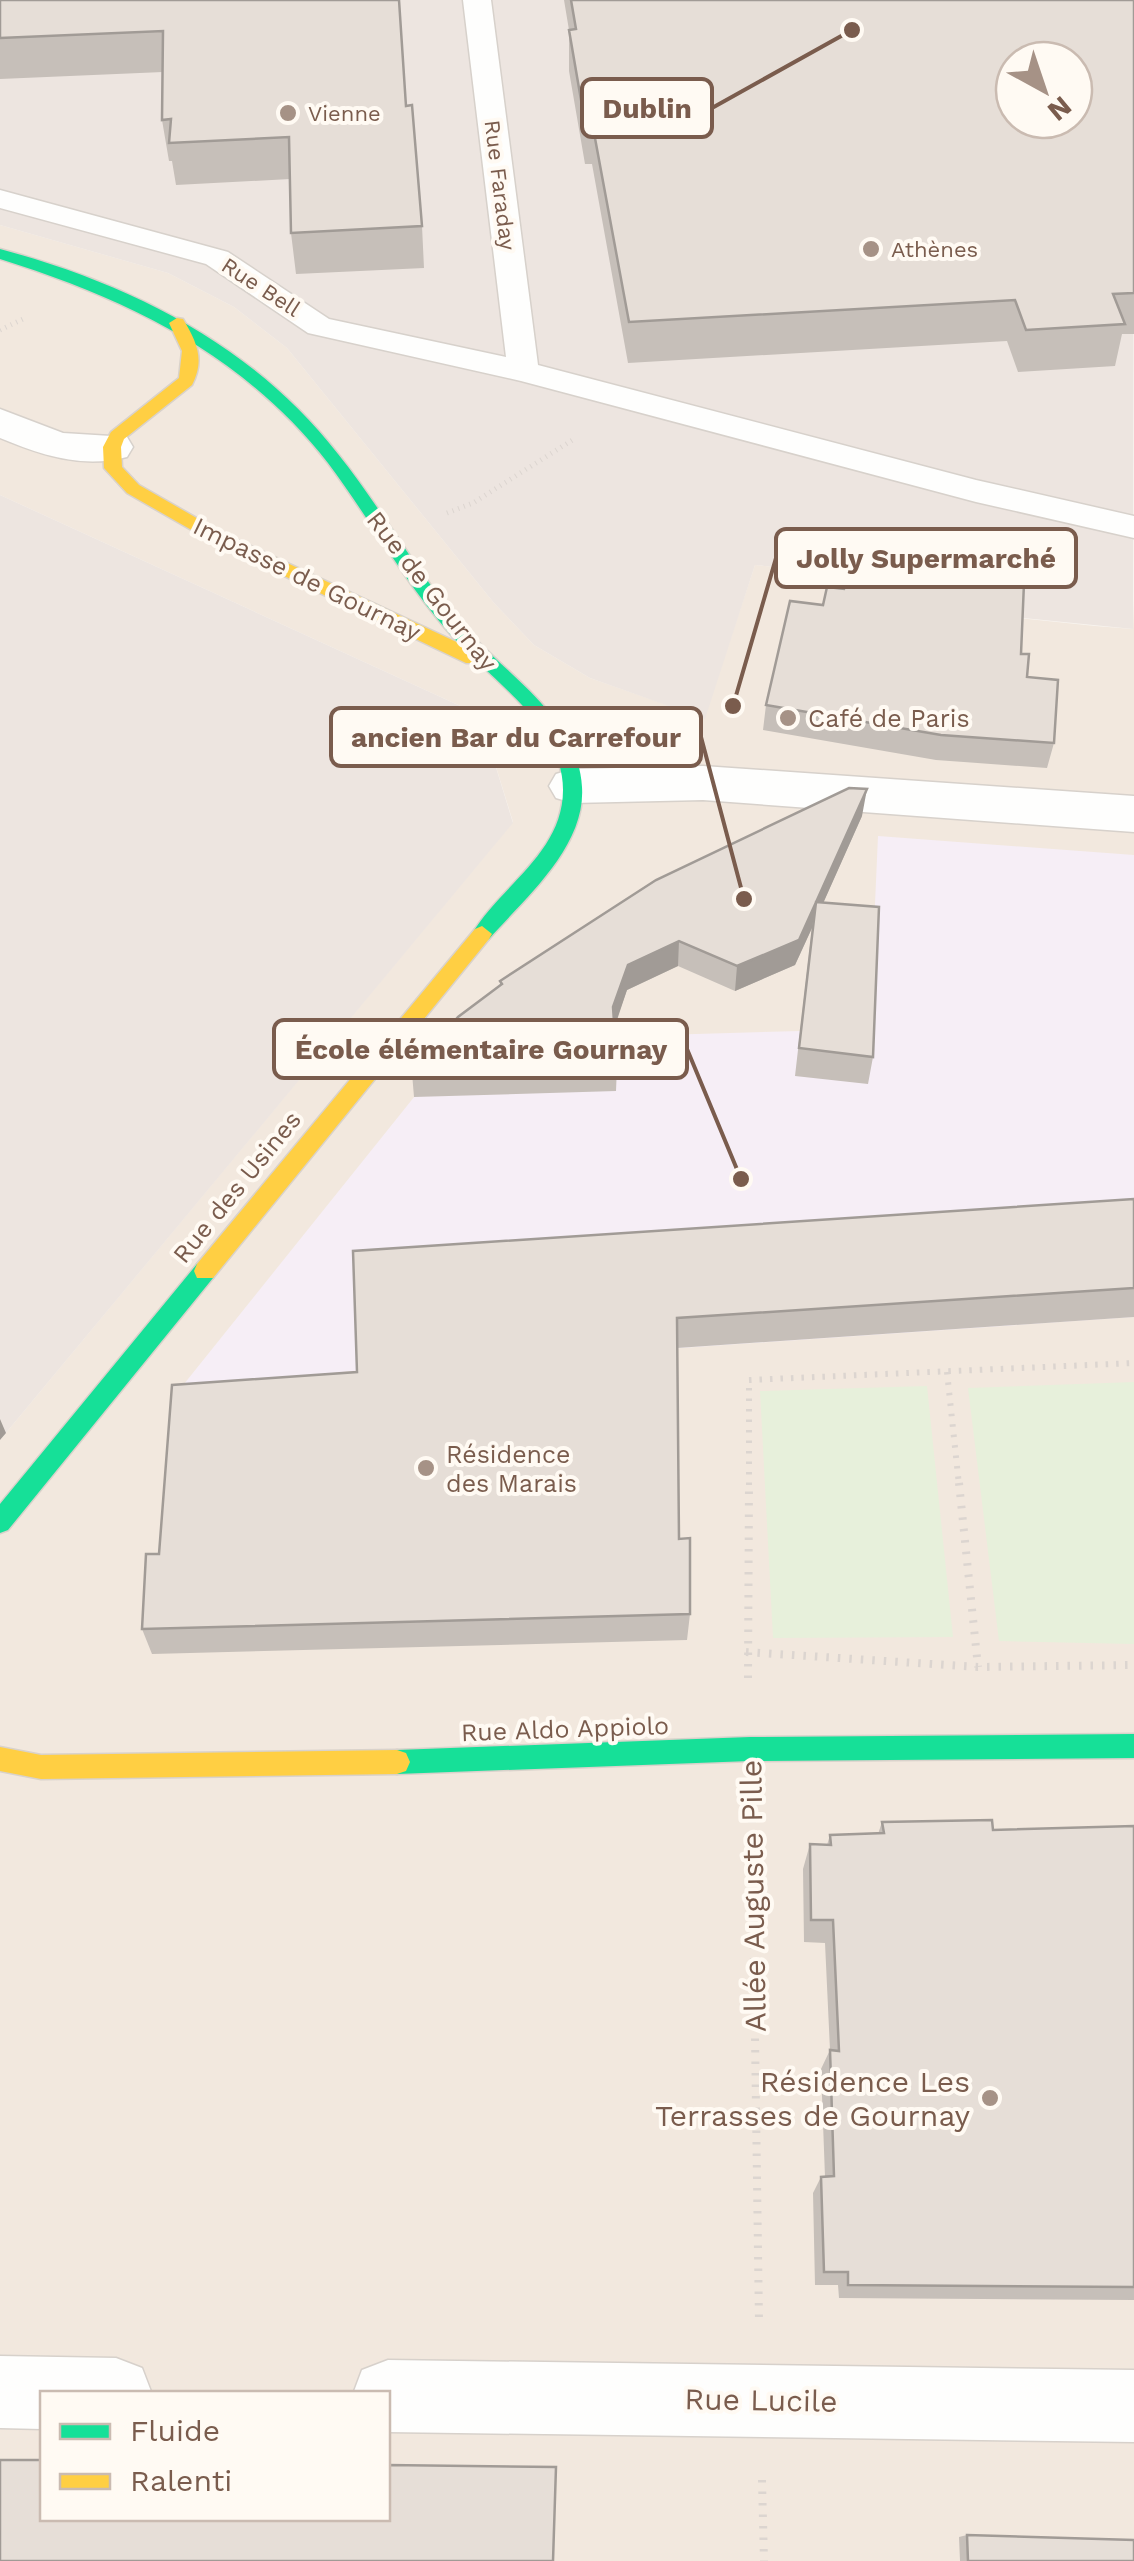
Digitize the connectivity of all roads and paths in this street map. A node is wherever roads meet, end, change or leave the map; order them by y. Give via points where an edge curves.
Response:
1 (477, 0) edge
2 (0, 199) edge
3 (0, 254) edge
4 (177, 323) junction
5 (523, 370) junction
6 (634, 400) junction
7 (0, 422) edge
8 (112, 447) junction
9 (444, 514) dead end
10 (1134, 527) edge
11 (485, 663) junction
12 (573, 786) junction
13 (1134, 814) edge
14 (1134, 1363) edge
15 (947, 1372) junction
16 (0, 1522) edge
17 (746, 1652) junction
18 (1134, 1666) edge
19 (978, 1667) junction
20 (1134, 1746) edge
21 (750, 1749) junction
22 (0, 1758) edge
23 (0, 2392) edge
24 (40, 2393) edge
25 (390, 2396) edge
26 (761, 2399) junction
27 (1134, 2406) edge
28 (764, 2561) edge

1 - 5 lane, Rue Faraday
2 - 5 lane, Rue Bell via 217,258 319,326
3 - 4 street, Rue de Gournay via 100,285
4 - 8 street via 190,343 193,369
4 - 11 street, Rue de Gournay via 251,370 292,410
5 - 6 lane, Rue Bell
6 - 9 path via 473,503
6 - 10 lane, Rue Bell
7 - 8 street via 58,446
8 - 11 street, Impasse de Gournay via 113,468 133,489 215,536
11 - 12 street, Rue de Gournay via 555,738
12 - 13 street via 702,783
12 - 16 street, Rue des Usines via 573,809 550,852
14 - 15 path
15 - 17 path, Allée Auguste Pille via 748,1380
15 - 19 path
17 - 19 path
17 - 21 path, Allée Auguste Pille
18 - 19 path
20 - 21 street, Rue Aldo Appiolo
21 - 22 street, Rue Aldo Appiolo via 73,1768
21 - 26 path, Allée Auguste Pille
23 - 24 street
25 - 26 street, Rue Lucile
26 - 27 street, Rue Lucile
26 - 28 path, Allée Auguste Pille

